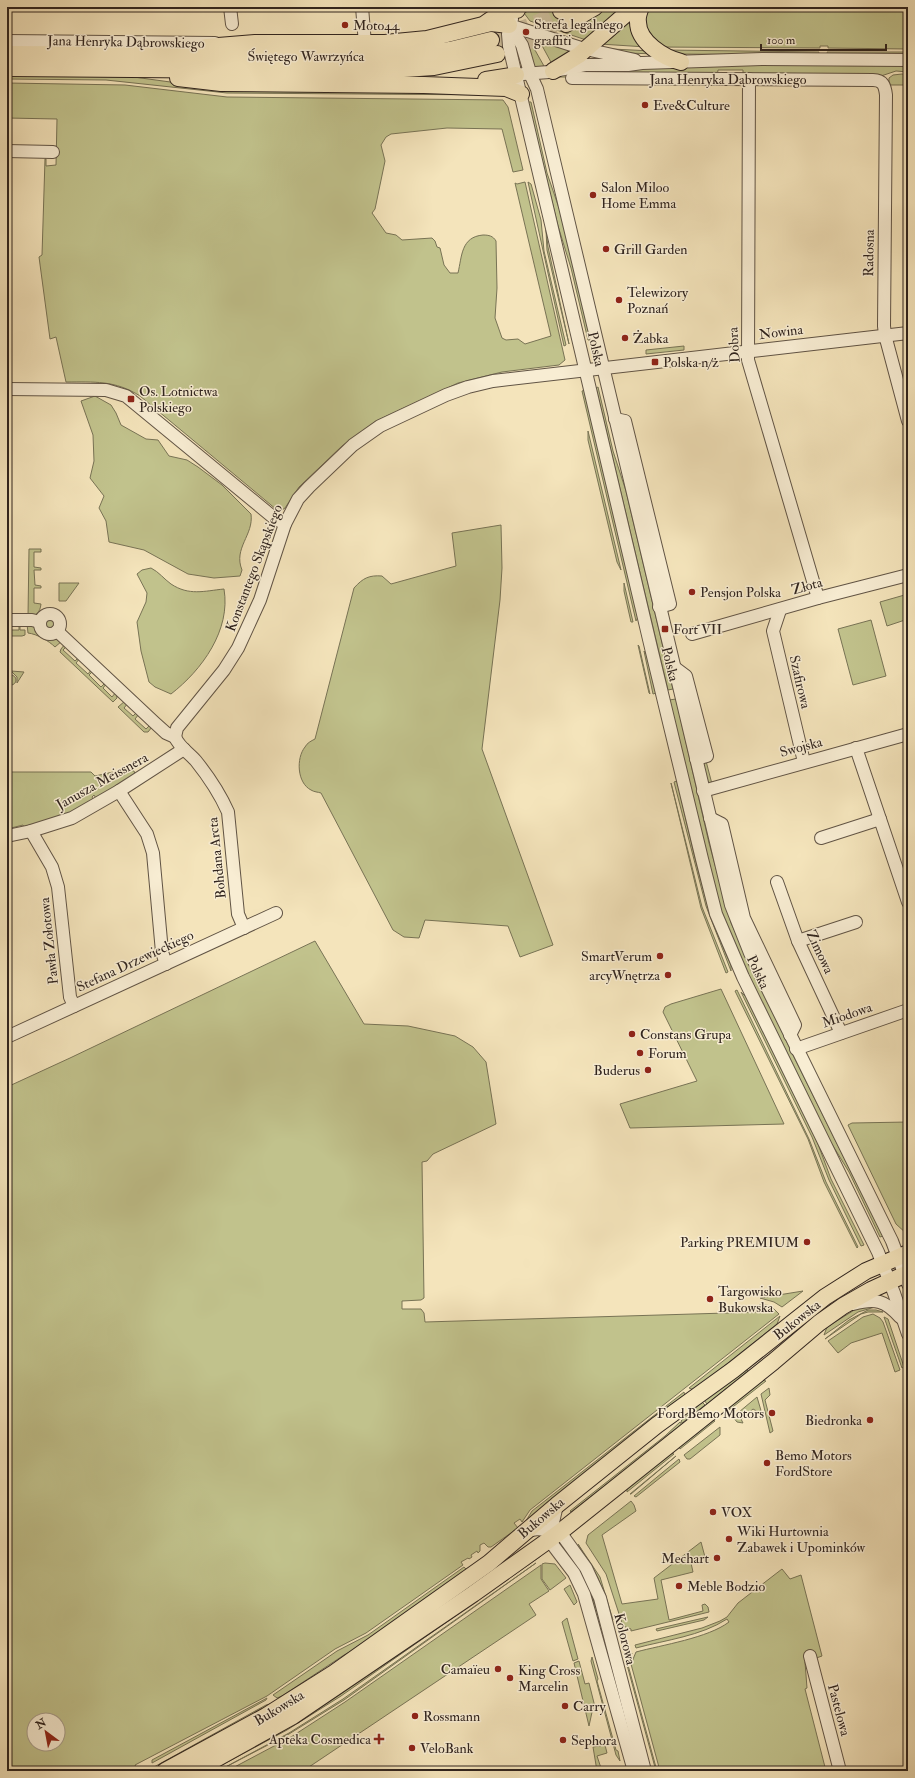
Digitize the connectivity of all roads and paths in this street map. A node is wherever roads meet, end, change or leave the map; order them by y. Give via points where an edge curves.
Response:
1 (230, 7) edge
2 (362, 7) edge
3 (595, 7) edge
4 (634, 7) edge
5 (640, 7) edge
6 (520, 8) edge
7 (565, 14) tunnel mouth
8 (232, 24) dead end
9 (485, 24) junction
10 (509, 25) junction
11 (7, 41) edge
12 (244, 43) junction
13 (365, 44) junction
14 (585, 49) junction
15 (7, 54) edge
16 (119, 55) junction
17 (908, 60) edge
18 (681, 62) junction
19 (642, 63) junction
20 (7, 68) edge
21 (129, 69) junction
22 (551, 71) junction
23 (523, 74) junction
24 (572, 78) dead end
25 (748, 79) junction
26 (883, 83) joint
27 (424, 85) junction
28 (537, 89) junction
29 (521, 94) junction
30 (7, 151) edge
31 (53, 152) dead end
32 (908, 333) edge
33 (885, 335) junction
34 (748, 351) junction
35 (602, 368) junction
36 (586, 370) junction
37 (7, 389) edge
38 (908, 421) edge
39 (285, 524) junction
40 (908, 575) edge
41 (818, 598) junction
42 (780, 610) junction
43 (7, 620) edge
44 (692, 634) dead end
45 (908, 734) edge
46 (175, 737) junction
47 (856, 748) junction
48 (184, 749) junction
49 (804, 762) junction
50 (119, 791) junction
51 (703, 791) junction
52 (880, 819) junction
53 (31, 831) junction
54 (7, 836) edge
55 (821, 838) dead end
56 (777, 882) dead end
57 (908, 902) edge
58 (276, 913) dead end
59 (856, 922) dead end
60 (244, 928) junction
61 (798, 941) junction
62 (166, 964) junction
63 (74, 1006) junction
64 (908, 1010) edge
65 (841, 1033) junction
66 (7, 1037) edge
67 (796, 1049) junction
68 (903, 1255) edge
69 (882, 1264) junction
70 (907, 1277) edge
71 (889, 1281) junction
72 (843, 1306) junction
73 (904, 1321) junction
74 (908, 1334) edge
75 (557, 1505) junction
76 (526, 1531) junction
77 (553, 1534) junction
78 (810, 1656) dead end
79 (165, 1771) edge
80 (194, 1771) edge
81 (634, 1771) edge
82 (645, 1771) edge
83 (840, 1771) edge

1 - 8 street
2 - 13 street
3 - 7 main road
4 - 14 main road
5 - 18 main road via 638,22 646,40 664,55
6 - 9 main road via 495,16
6 - 10 street
9 - 10 main road
9 - 13 main road via 427,39
10 - 14 street, Jana Henryka Dąbrowskiego
10 - 23 street, Polska via 522,46
11 - 12 street, Jana Henryka Dąbrowskiego
12 - 13 main road
12 - 16 main road
14 - 19 street, Jana Henryka Dąbrowskiego via 628,57
14 - 22 main road via 569,62
15 - 16 main road, Jana Henryka Dąbrowskiego
16 - 21 main road, Świętego Wawrzyńca via 395,56 494,47 442,66 388,70
17 - 18 street, Jana Henryka Dąbrowskiego via 755,59
18 - 19 street, Jana Henryka Dąbrowskiego
19 - 22 street, Jana Henryka Dąbrowskiego via 585,65
20 - 21 main road, Jana Henryka Dąbrowskiego
21 - 27 main road via 222,83
22 - 23 street, Jana Henryka Dąbrowskiego
22 - 28 street
23 - 27 main road via 474,82
23 - 28 street, Polska
23 - 29 street, Polska
24 - 25 street, Jana Henryka Dąbrowskiego
25 - 26 street, Jana Henryka Dąbrowskiego via 879,80
25 - 34 street, Dobra
26 - 33 street, Radosna via 886,95 883,294
27 - 29 main road via 506,88
28 - 35 street, Polska
29 - 36 street, Polska
30 - 31 street
32 - 33 street, Nowina
33 - 34 street, Nowina
33 - 38 street, Radosna
34 - 35 street, Nowina
34 - 41 street, Dobra via 748,360
35 - 36 street, Nowina
35 - 51 street, Polska via 620,420 664,606 674,667 686,676 707,756 696,759
36 - 39 street, Konstantego Skąpskiego via 493,381 468,387 380,426 353,445 309,487 298,499
36 - 69 street, Polska via 716,914 743,977
37 - 39 street via 106,390 129,397 273,517
39 - 46 street, Konstantego Skąpskiego via 260,600 238,648 224,670 177,728
40 - 41 street, Złota
41 - 42 street, Złota
42 - 44 street, Złota
42 - 49 street, Szafirowa via 773,631
43 - 46 street, Bohdana Arcta via 40,622 46,615 56,615 60,624 58,631 166,733
45 - 47 street, Swojska
46 - 48 street, Bohdana Arcta
47 - 49 street, Swojska
47 - 52 street
48 - 50 street, Janusza Meissnera
48 - 60 street, Bohdana Arcta via 198,764 228,812 238,914
49 - 51 street, Swojska
50 - 53 street, Janusza Meissnera via 72,818
50 - 62 street via 147,834 153,853 162,952
51 - 67 street, Polska via 710,818 722,824 744,918 796,1025 790,1035
52 - 55 street
52 - 57 street
53 - 54 street, Janusza Meissnera
53 - 63 street, Pawła Zołotowa via 52,867 58,887 70,997
56 - 61 street, Zimowa
58 - 60 street, Stefana Drzewieckiego
59 - 61 street
60 - 62 street, Stefana Drzewieckiego
61 - 65 street, Zimowa
62 - 63 street, Stefana Drzewieckiego
63 - 66 street, Stefana Drzewieckiego
64 - 65 street, Miodowa
65 - 67 street, Miodowa
67 - 68 street, Polska
68 - 69 main road, Bukowska
68 - 70 street, Polska
69 - 71 street, Polska
69 - 75 main road, Bukowska via 825,1297
70 - 71 main road, Bukowska
71 - 72 main road, Bukowska
71 - 73 street, Polska
72 - 73 street via 863,1301 882,1302
72 - 77 main road, Bukowska
73 - 74 street, Polska
75 - 76 main road, Bukowska
75 - 77 street
76 - 77 street via 538,1529
76 - 79 main road, Bukowska via 489,1563 316,1686
77 - 80 main road, Bukowska via 473,1594 325,1696
77 - 81 street, Kolorowa via 584,1594
77 - 82 street, Kolorowa via 586,1568 600,1598
78 - 83 street, Pastelowa

